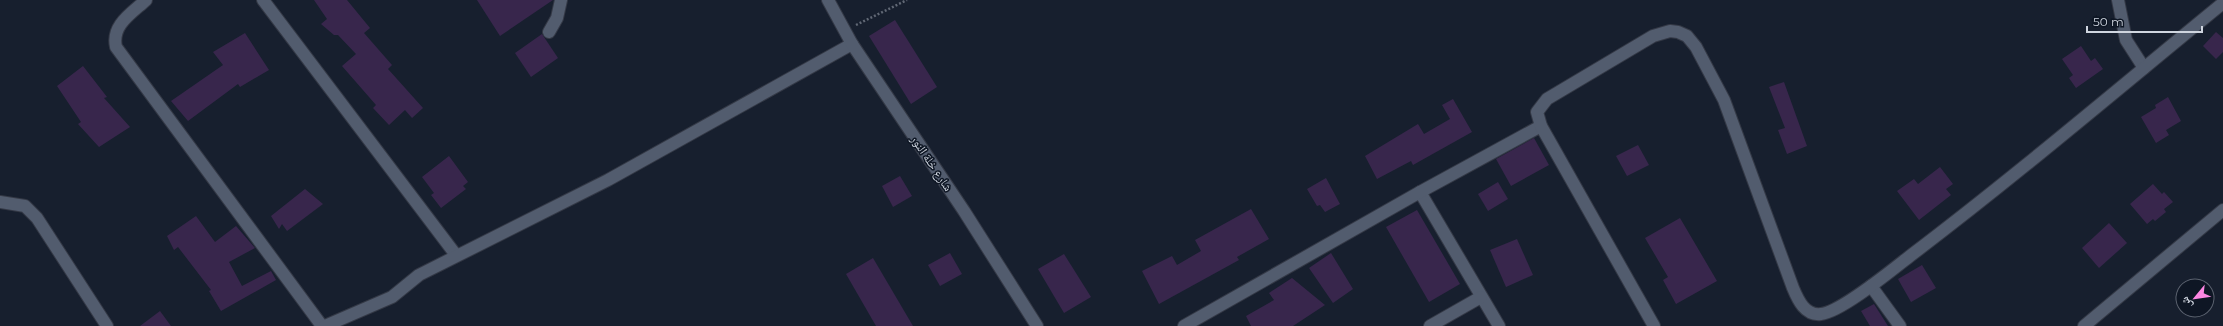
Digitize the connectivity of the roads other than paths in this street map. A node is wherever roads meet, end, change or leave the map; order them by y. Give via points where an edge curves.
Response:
1 (146, 0) edge
2 (263, 0) edge
3 (561, 0) edge
4 (828, 0) edge
5 (2118, 0) edge
6 (2223, 3) edge
7 (549, 32) dead end
8 (852, 44) junction
9 (2144, 68) junction
10 (1541, 126) junction
11 (1420, 192) junction
12 (0, 202) edge
13 (2223, 210) edge
14 (456, 256) junction
15 (1871, 286) junction
16 (1481, 297) junction
17 (107, 326) edge
18 (322, 326) edge
19 (325, 326) edge
20 (1037, 326) edge
21 (1184, 326) edge
22 (1430, 326) edge
23 (1499, 326) edge
24 (1654, 326) edge
25 (1900, 326) edge
26 (2084, 326) edge

1 - 18 street via 119,25 114,37 116,47
2 - 14 street
3 - 7 street via 557,18
4 - 8 street, شارع خلة النور
5 - 9 street via 2126,40
6 - 9 street
8 - 14 street via 608,180
8 - 20 street, شارع خلة النور via 964,211
9 - 15 street via 1967,213
10 - 11 street
10 - 15 street via 1537,112 1547,99 1653,36 1670,31 1682,34 1696,47 1724,100 1801,306 1821,314 1833,310
10 - 24 street
11 - 16 street
11 - 21 street
12 - 17 street via 25,206 37,218
13 - 26 street
14 - 19 street via 419,275 392,297
15 - 25 street
16 - 22 street
16 - 23 street

